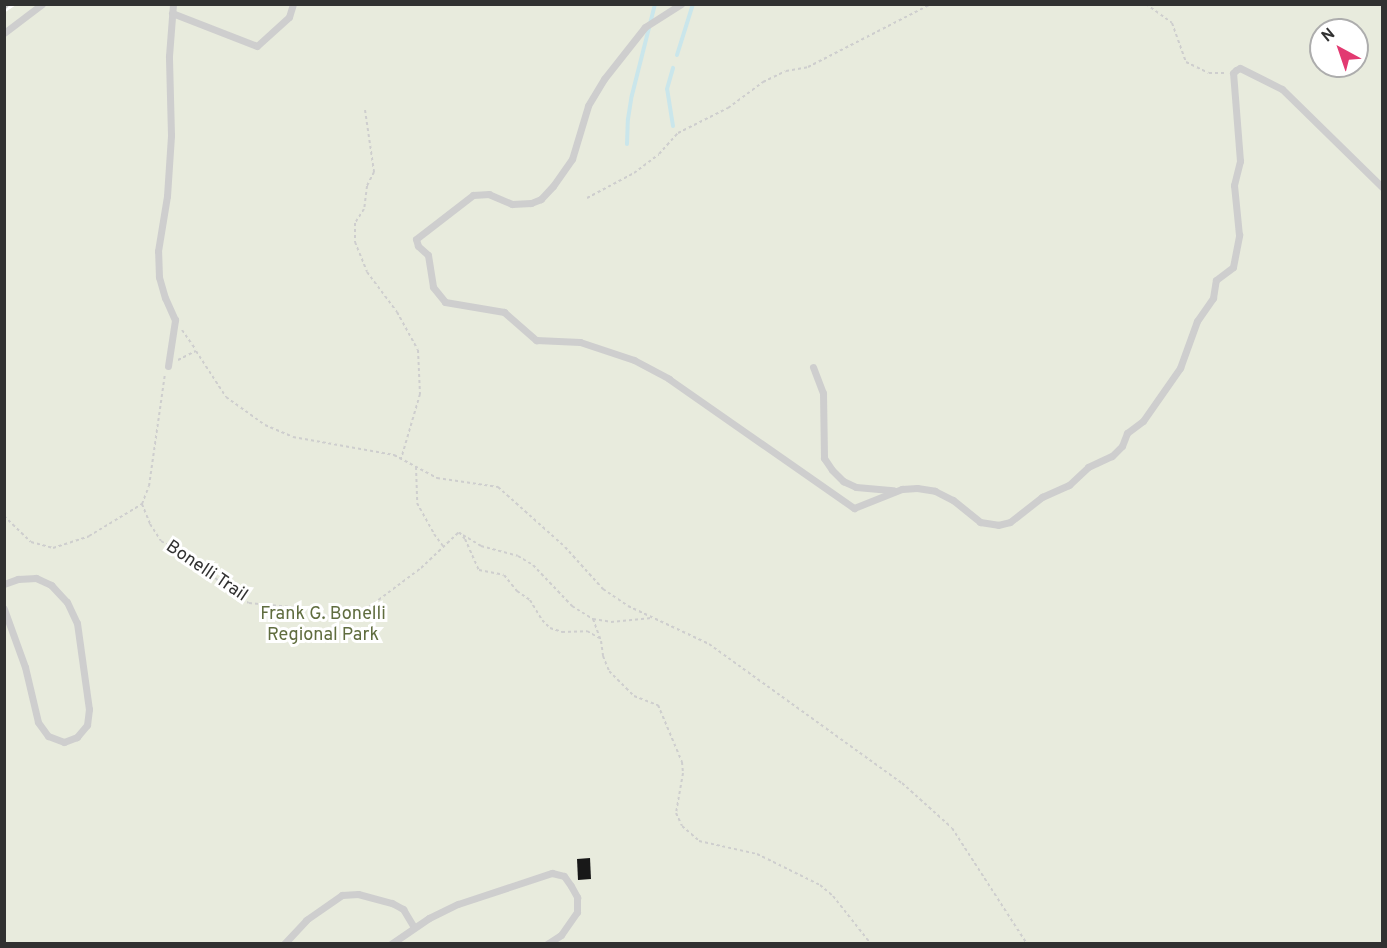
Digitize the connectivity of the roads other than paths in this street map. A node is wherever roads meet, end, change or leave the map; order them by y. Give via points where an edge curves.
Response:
1 (42, 4) edge
2 (173, 4) edge
3 (293, 4) edge
4 (681, 4) edge
5 (172, 13) junction
6 (4, 33) edge
7 (1383, 187) edge
8 (168, 366) road end
9 (813, 367) dead end
10 (902, 489) junction
11 (4, 584) edge
12 (4, 609) edge
13 (414, 927) junction
14 (284, 944) edge
15 (391, 944) edge
16 (547, 944) edge

1 - 6 lane
2 - 5 lane
3 - 5 lane via 289,17 257,46
4 - 10 lane via 645,27 604,79 588,106 572,159 541,199 512,204 489,194 473,195 416,239 431,262 433,287 445,302 504,312 537,340 580,342 634,360 669,379 854,508
5 - 8 lane via 171,135 158,251 159,277 175,320
7 - 10 lane via 1282,89 1240,68 1233,73 1240,160 1234,186 1239,235 1233,267 1216,280 1213,298 1197,321 1180,368 1143,421 1128,433 1112,456 1088,467 1069,485 1042,497 1010,522 980,522 935,491
9 - 10 lane via 823,393 824,458 832,470 856,487
11 - 12 lane via 36,578 51,585 67,602 77,623 89,708 87,725 77,737 64,742 48,736 38,722 25,667
13 - 14 lane via 403,909 392,903 358,894 342,895 306,920
13 - 15 lane
13 - 16 lane via 458,904 552,873 564,876 571,886 577,897 577,912 561,935

